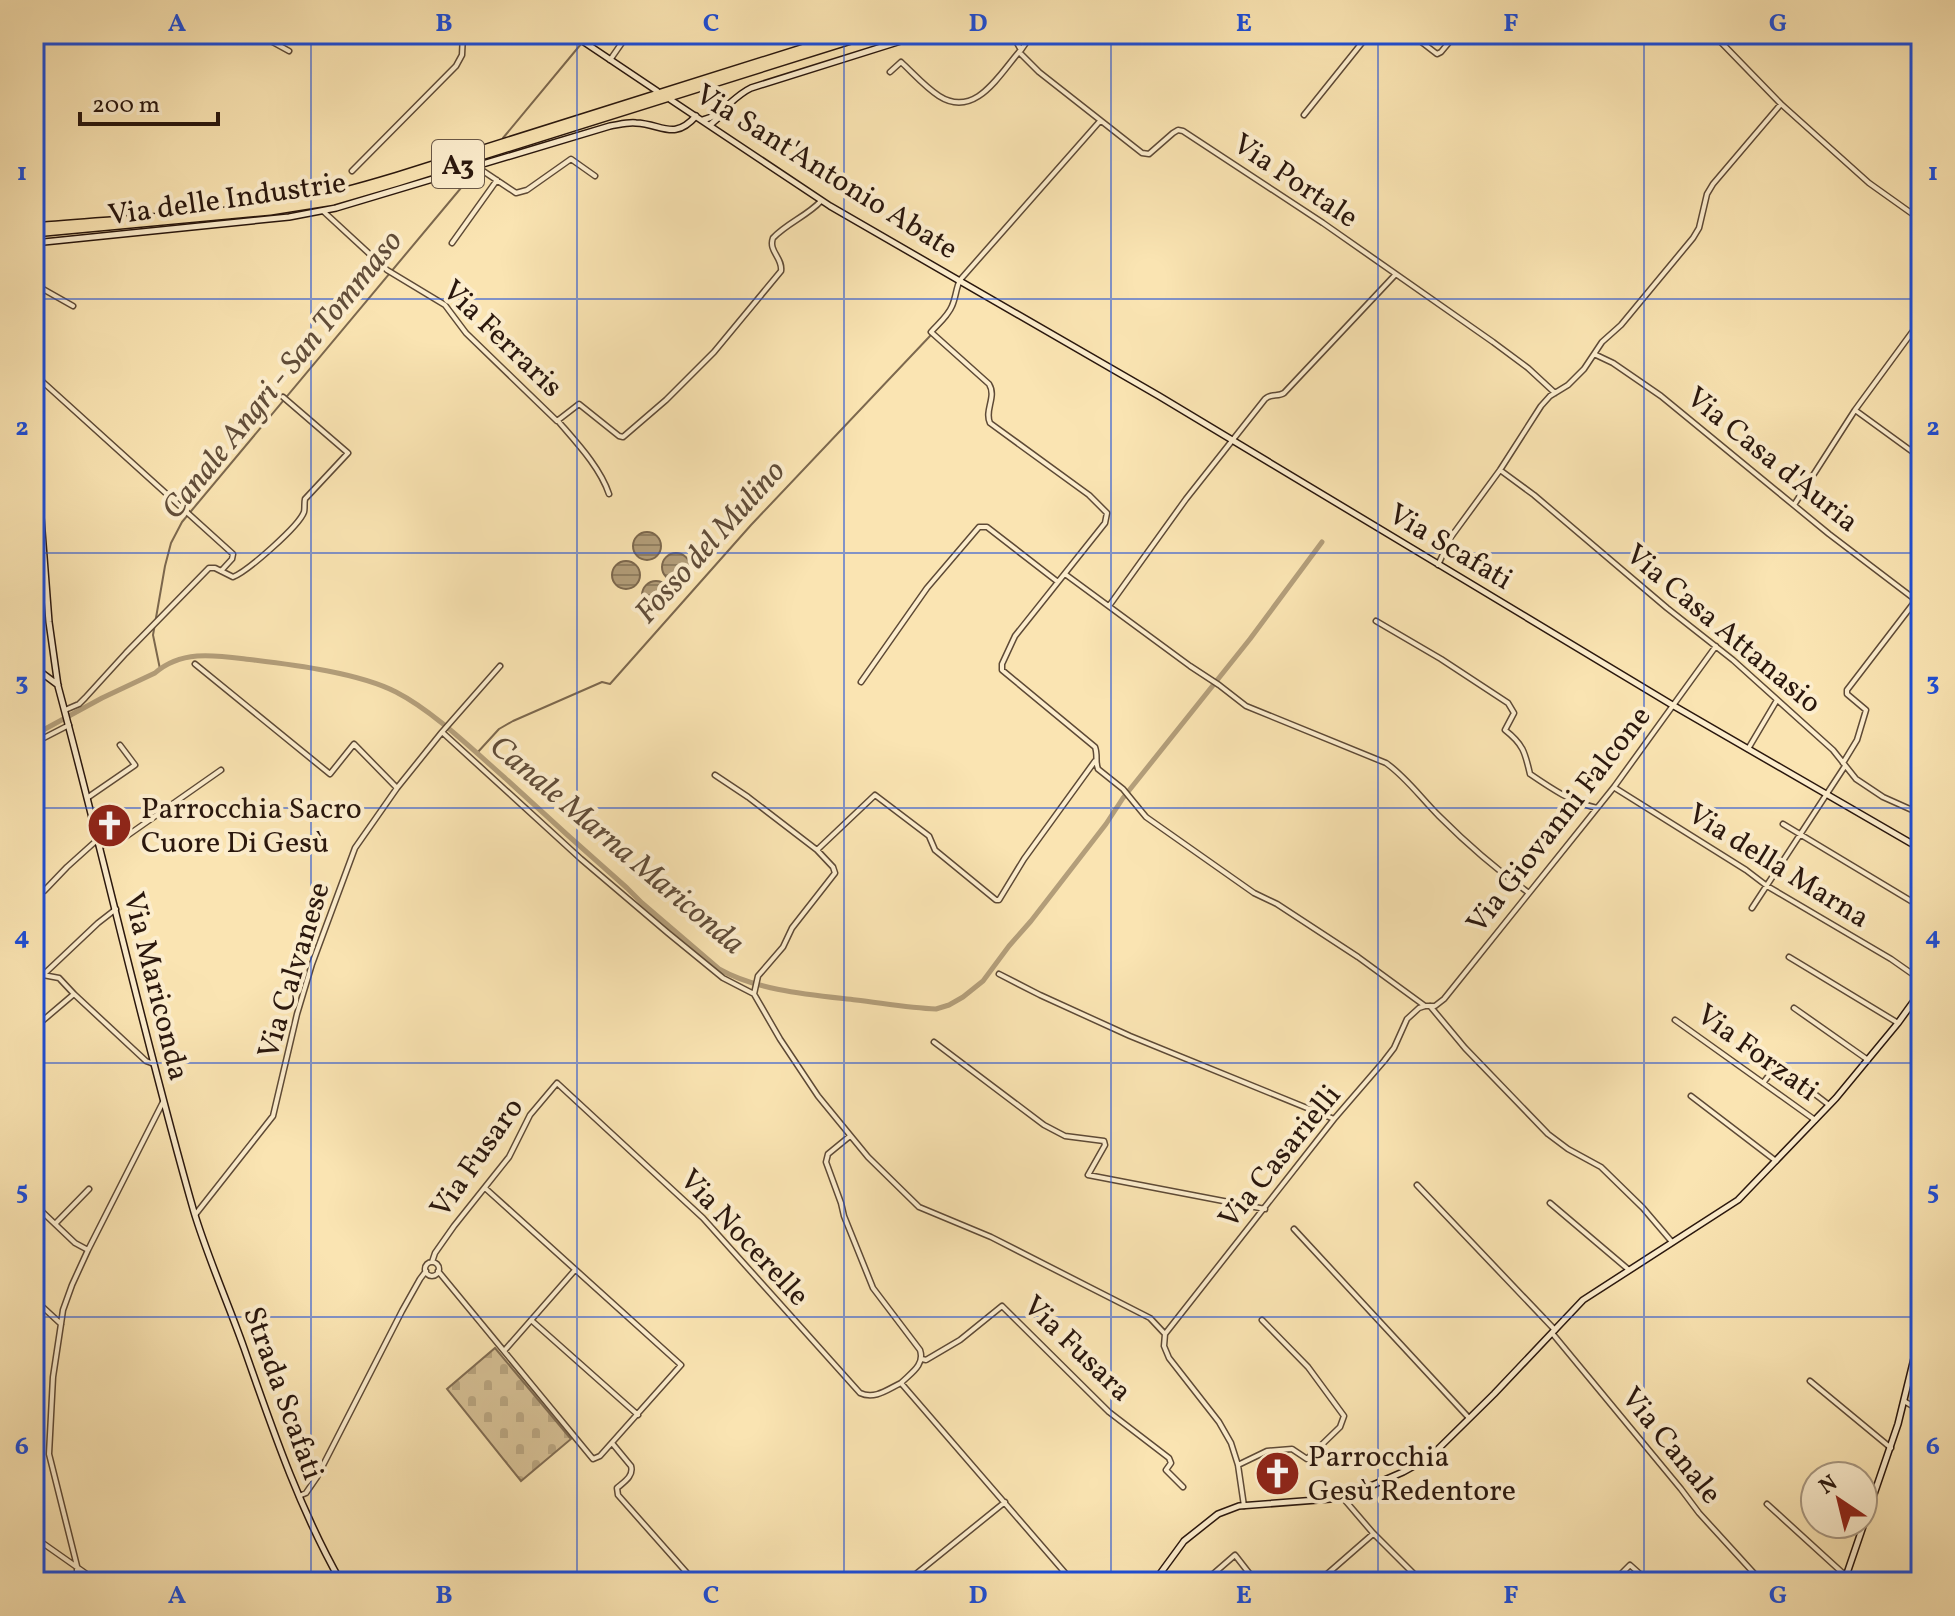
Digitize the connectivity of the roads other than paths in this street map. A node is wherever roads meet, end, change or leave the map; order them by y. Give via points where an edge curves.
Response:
1 (39, 34) edge
2 (463, 34) edge
3 (572, 34) edge
4 (628, 34) edge
5 (849, 34) edge
6 (870, 34) edge
7 (923, 34) edge
8 (1012, 34) edge
9 (1032, 34) edge
10 (1369, 34) edge
11 (1411, 34) edge
12 (1456, 34) edge
13 (1713, 34) edge
14 (262, 35) edge
15 (34, 51) edge
16 (289, 51) dead end
17 (1020, 51) junction
18 (610, 60) junction
19 (890, 72) dead end
20 (657, 91) dead end
21 (671, 100) dead end
22 (1781, 104) junction
23 (1304, 115) dead end
24 (717, 116) junction
25 (699, 118) junction
26 (1100, 121) junction
27 (710, 125) junction
28 (720, 132) junction
29 (475, 166) junction
30 (352, 171) dead end
31 (595, 176) dead end
32 (497, 180) junction
33 (821, 201) junction
34 (323, 211) junction
35 (1921, 220) edge
36 (34, 227) edge
37 (34, 233) edge
38 (34, 243) edge
39 (452, 243) dead end
40 (1395, 275) junction
41 (960, 280) junction
42 (34, 284) edge
43 (73, 306) dead end
44 (1921, 320) edge
45 (1594, 354) junction
46 (34, 374) edge
47 (1555, 393) junction
48 (284, 399) dead end
49 (1855, 410) junction
50 (557, 421) junction
51 (34, 427) edge
52 (1231, 441) junction
53 (1921, 458) edge
54 (1500, 470) junction
55 (609, 494) dead end
56 (1794, 505) junction
57 (43, 539) junction
58 (34, 546) edge
59 (1438, 565) junction
60 (221, 571) junction
61 (1065, 574) junction
62 (1058, 582) junction
63 (1919, 602) edge
64 (1109, 606) junction
65 (1376, 621) dead end
66 (1716, 646) junction
67 (195, 664) dead end
68 (500, 666) dead end
69 (34, 667) edge
70 (861, 682) dead end
71 (58, 686) junction
72 (1778, 699) junction
73 (1674, 706) junction
74 (65, 712) junction
75 (68, 723) junction
76 (443, 731) junction
77 (34, 743) edge
78 (120, 745) dead end
79 (1748, 749) junction
80 (1097, 759) junction
81 (1844, 765) junction
82 (221, 770) dead end
83 (715, 775) dead end
84 (1614, 787) junction
85 (397, 788) junction
86 (1827, 795) junction
87 (87, 798) junction
88 (1597, 808) junction
89 (1921, 814) edge
90 (1783, 824) dead end
91 (1801, 835) junction
92 (98, 843) junction
93 (1921, 849) edge
94 (817, 850) junction
95 (34, 886) edge
96 (1767, 886) junction
97 (1529, 894) junction
98 (1921, 907) edge
99 (1752, 908) dead end
100 (116, 909) junction
101 (1789, 957) dead end
102 (999, 974) dead end
103 (34, 975) edge
104 (43, 975) junction
105 (1921, 980) edge
106 (1921, 991) edge
107 (755, 992) junction
108 (74, 994) junction
109 (1427, 1006) junction
110 (1794, 1008) dead end
111 (1675, 1020) dead end
112 (1898, 1023) junction
113 (34, 1028) edge
114 (934, 1042) dead end
115 (1868, 1060) junction
116 (154, 1064) junction
117 (1763, 1083) junction
118 (561, 1085) joint
119 (1691, 1096) dead end
120 (164, 1100) junction
121 (1829, 1105) junction
122 (1334, 1119) junction
123 (1815, 1120) junction
124 (850, 1136) junction
125 (1776, 1161) junction
126 (1417, 1185) dead end
127 (485, 1188) junction
128 (89, 1189) dead end
129 (1550, 1203) dead end
130 (34, 1204) edge
131 (1265, 1209) junction
132 (195, 1215) junction
133 (55, 1224) junction
134 (1294, 1229) dead end
135 (1672, 1242) junction
136 (88, 1250) junction
137 (432, 1262) junction
138 (575, 1270) junction
139 (1629, 1270) junction
140 (426, 1271) junction
141 (438, 1271) junction
142 (34, 1299) edge
143 (531, 1320) junction
144 (1262, 1320) dead end
145 (61, 1324) junction
146 (1921, 1330) edge
147 (1553, 1331) junction
148 (1165, 1334) junction
149 (1920, 1336) edge
150 (504, 1351) junction
151 (922, 1359) junction
152 (1810, 1381) dead end
153 (901, 1383) junction
154 (1904, 1401) junction
155 (1921, 1411) edge
156 (638, 1415) junction
157 (1469, 1418) junction
158 (612, 1443) junction
159 (1891, 1448) junction
160 (1238, 1465) junction
161 (1183, 1487) dead end
162 (299, 1496) junction
163 (1343, 1498) junction
164 (1005, 1502) junction
165 (1767, 1504) dead end
166 (1244, 1506) junction
167 (1373, 1533) junction
168 (34, 1537) edge
169 (77, 1566) junction
170 (1845, 1579) edge
171 (77, 1582) edge
172 (98, 1582) edge
173 (341, 1582) edge
174 (695, 1582) edge
175 (906, 1582) edge
176 (1073, 1582) edge
177 (1154, 1582) edge
178 (1204, 1582) edge
179 (1256, 1582) edge
180 (1318, 1582) edge
181 (1422, 1582) edge
182 (1613, 1582) edge
183 (1649, 1582) edge
184 (1762, 1582) edge

1 - 15 street
2 - 30 street via 456,66
3 - 18 street, Via Sant'Antonio Abate
4 - 18 street
5 - 36 highway, A3 via 330,195 229,210
6 - 37 highway, A3 via 333,201
7 - 24 street via 751,88
8 - 17 street, Via Portale
9 - 17 street
10 - 23 street
11 - 12 street via 1439,54
13 - 22 street
14 - 16 street
17 - 19 street via 981,96 968,102 943,98 901,62
17 - 26 street, Via Portale
18 - 20 street, Via Sant'Antonio Abate
21 - 25 street, Via Sant'Antonio Abate
22 - 35 street via 1869,183
22 - 45 street via 1713,184 1693,238
24 - 25 street, Via delle Industrie
24 - 27 street
24 - 28 street
25 - 27 street, Via Sant'Antonio Abate
25 - 29 street, Via delle Industrie via 668,130 619,124
26 - 40 street, Via Portale via 1146,155 1183,131
26 - 41 street
27 - 28 street, Via Sant'Antonio Abate
28 - 33 street, Via Sant'Antonio Abate
29 - 32 street
29 - 34 street, Via delle Industrie
31 - 32 street via 571,159 524,192 516,193
32 - 39 street
33 - 41 street, Via Sant'Antonio Abate
33 - 50 street, Via Ferraris via 773,238 782,266 778,277 714,352 627,435 619,436 579,404
34 - 38 street, Via delle Industrie
34 - 50 street, Via Ferraris via 387,270 445,305 466,333
40 - 47 street, Via Portale via 1528,368
40 - 52 street via 1284,393 1265,399
41 - 52 street, Via Scafati
41 - 61 street via 954,303 933,334 992,388 990,423 1107,513 1105,523
42 - 43 street
44 - 49 street
45 - 47 street via 1573,381
45 - 56 street, Via Casa d'Auria via 1661,396
46 - 60 street via 233,554
47 - 54 street
48 - 60 street via 348,453 305,499 302,514 267,553 235,577
49 - 53 street
49 - 56 street
50 - 55 street via 580,446
51 - 57 street, Via Mariconda
52 - 59 street, Via Scafati
52 - 64 street
54 - 59 street via 1451,537
54 - 66 street, Via Casa Attanasio
56 - 63 street, Via Casa d'Auria
57 - 58 street
57 - 71 street, Via Mariconda
59 - 73 street, Via Scafati
60 - 74 street via 209,568 85,698
61 - 62 street
61 - 64 street
62 - 70 street via 987,527 979,527 927,588
62 - 80 street via 1015,636 1002,670 1095,747
63 - 81 street via 1847,690 1866,710
64 - 97 street via 1246,706 1386,763
65 - 88 street via 1508,703 1514,713 1505,730 1526,753 1530,774 1558,793
66 - 72 street, Via Casa Attanasio
66 - 73 street, Via Giovanni Falcone
67 - 85 street via 330,774 354,744
68 - 76 street, Via Calvanese
69 - 71 street
71 - 74 street, Via Mariconda
72 - 79 street
72 - 81 street, Via Casa Attanasio
73 - 79 street, Via Scafati
73 - 84 street, Via Giovanni Falcone
74 - 75 street, Via Mariconda
75 - 77 street
75 - 87 street, Via Mariconda
76 - 85 street, Via Calvanese
76 - 107 street via 668,933 723,978
78 - 87 street via 135,765
79 - 86 street, Via Scafati
80 - 94 street via 999,900 875,795
80 - 109 street via 1098,769 1146,817
81 - 86 street
81 - 89 street, Via Casa Attanasio via 1867,787
82 - 92 street via 121,840
83 - 94 street
84 - 88 street, Via Giovanni Falcone
84 - 96 street, Via della Marna
85 - 132 street, Via Calvanese via 355,848 332,908 297,1014 273,1116
86 - 91 street
86 - 93 street, Via Scafati
87 - 92 street, Via Mariconda
88 - 97 street, Via Giovanni Falcone
90 - 91 street
91 - 96 street
91 - 98 street
92 - 95 street via 44,891
92 - 100 street, Via Mariconda
94 - 107 street via 835,873 758,976
96 - 99 street
96 - 105 street, Via della Marna
97 - 109 street, Via Giovanni Falcone via 1444,999
100 - 104 street
100 - 116 street, Via Mariconda
101 - 112 street
102 - 122 street via 1130,1036
103 - 104 street
104 - 108 street via 59,978
106 - 112 street
107 - 124 street via 780,1039
108 - 113 street
108 - 116 street
109 - 122 street, Via Casarielli via 1407,1019 1394,1048
109 - 135 street via 1548,1134 1601,1167
110 - 115 street
111 - 117 street, Via Forzati
112 - 115 street
114 - 131 street via 1044,1125 1065,1136 1104,1141 1088,1175
115 - 121 street
116 - 120 street, Via Mariconda
117 - 121 street via 1777,1065
117 - 123 street, Via Forzati
118 - 127 street, Via Fusaro via 555,1084 530,1115 509,1157
118 - 153 street, Via Nocerelle via 703,1218 860,1393 876,1395
119 - 125 street
120 - 132 street, Via Mariconda
120 - 136 street
121 - 123 street
122 - 131 street, Via Casarielli
123 - 125 street
124 - 148 street via 919,1207 991,1237 1150,1318
124 - 151 street via 826,1162 873,1288
125 - 135 street via 1738,1200
126 - 147 street, Via Canale
127 - 137 street, Via Fusaro
127 - 138 street
128 - 133 street
129 - 139 street
130 - 133 street
131 - 148 street, Via Casarielli
132 - 162 street, Strada Scafati
133 - 136 street
134 - 157 street
135 - 139 street
136 - 145 street
137 - 140 street, Via Fusaro
137 - 141 street, Via Fusaro
138 - 143 street
138 - 156 street via 681,1365
139 - 147 street via 1583,1300
140 - 141 street
140 - 162 street, Via Fusaro via 317,1477
141 - 150 street, Via Fusaro
142 - 145 street
143 - 150 street
143 - 156 street
144 - 160 street via 1308,1367 1344,1416 1340,1427 1307,1459 1292,1449 1267,1451
145 - 169 street via 49,1454
146 - 149 street
147 - 157 street
147 - 184 street, Via Canale via 1699,1513
148 - 160 street via 1169,1358 1219,1422
149 - 154 street
150 - 158 street, Via Fusaro via 591,1458
151 - 153 street
151 - 161 street, Via Fusara via 960,1340 1002,1306 1109,1412 1169,1458 1166,1472
152 - 159 street
153 - 164 street
154 - 155 street
154 - 159 street
156 - 158 street
157 - 163 street via 1419,1464
158 - 174 street via 632,1471 617,1488 618,1495
159 - 170 street
160 - 166 street
162 - 173 street, Strada Scafati
163 - 166 street
163 - 167 street
164 - 175 street
164 - 176 street
165 - 170 street
166 - 177 street via 1218,1514 1195,1531
167 - 180 street
167 - 181 street
168 - 169 street
169 - 171 street
169 - 172 street
178 - 179 street via 1235,1555
182 - 183 street via 1630,1565

